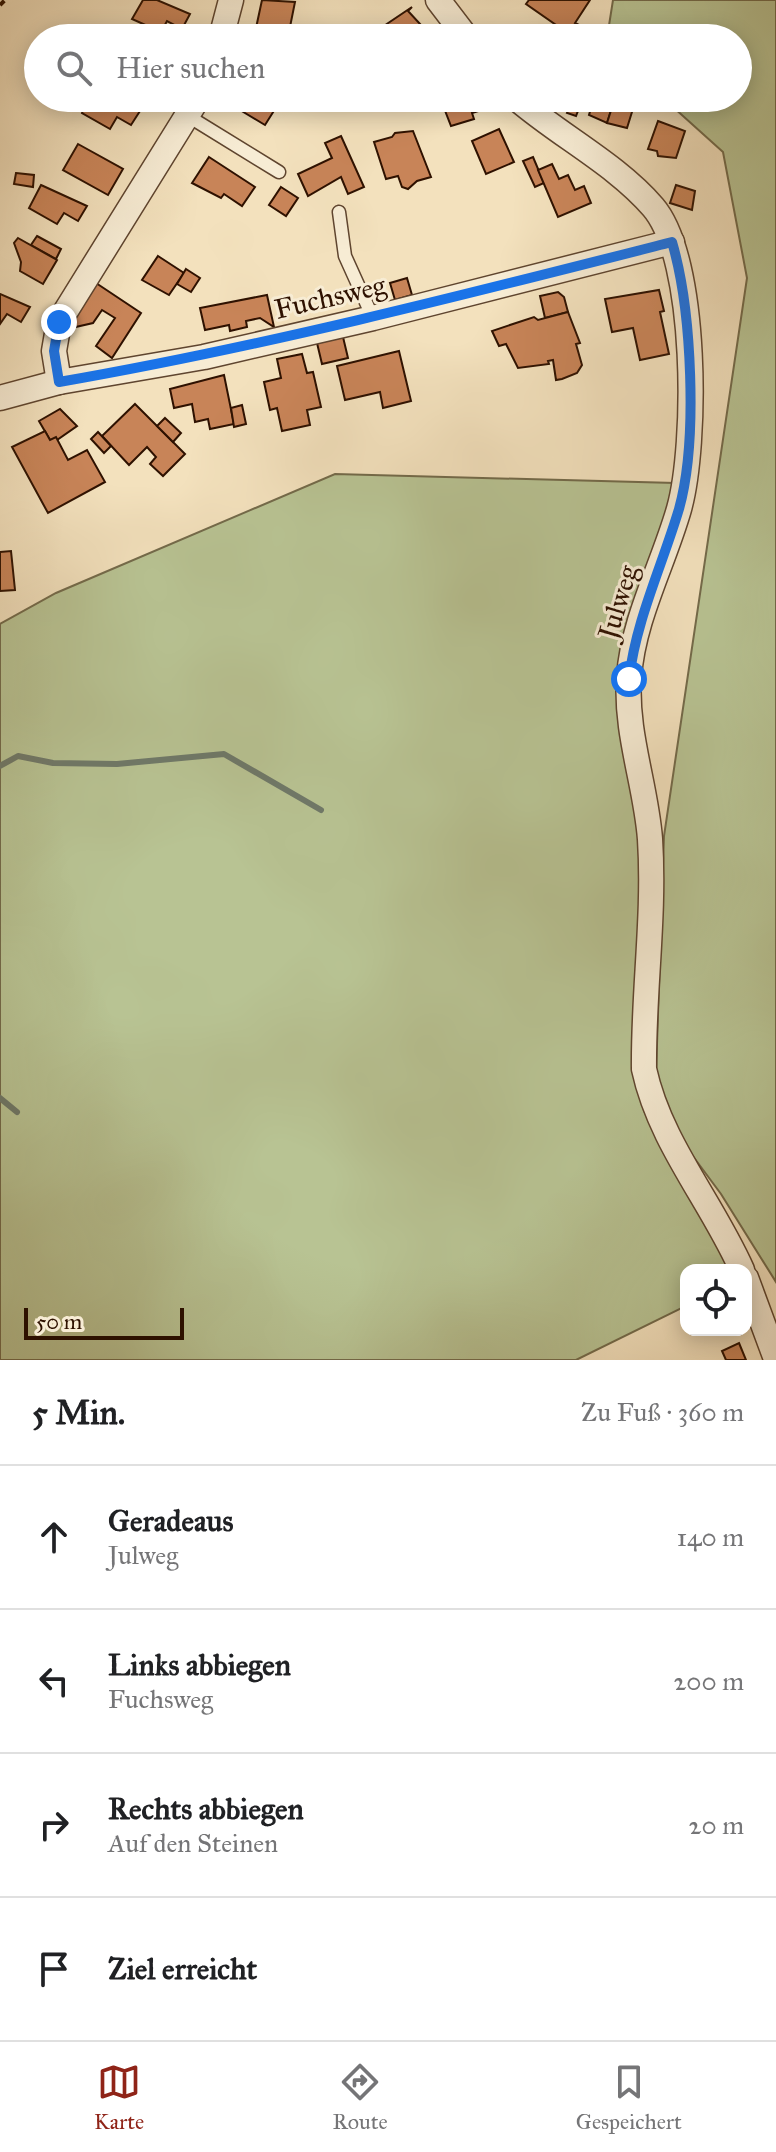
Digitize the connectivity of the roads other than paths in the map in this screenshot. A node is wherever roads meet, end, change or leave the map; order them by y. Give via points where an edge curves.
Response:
1 (231, 0) edge
2 (438, 0) edge
3 (225, 24) edge
4 (456, 24) edge
5 (190, 112) edge
6 (200, 112) edge
7 (533, 112) edge
8 (279, 172) dead end
9 (339, 212) dead end
10 (672, 242) junction
11 (373, 318) junction
12 (59, 382) junction
13 (0, 398) edge
14 (739, 1264) edge
15 (752, 1294) edge
16 (776, 1359) edge

1 - 3 street
2 - 4 street
5 - 12 street via 59,322 54,351
6 - 8 lane
7 - 10 street, Julweg via 629,183 655,209
9 - 11 lane via 345,256
10 - 11 street, Fuchsweg
10 - 14 street, Julweg via 686,304 688,435 680,505 642,616 629,679 631,728 650,837 644,1069 664,1132 724,1228
11 - 12 street, Fuchsweg via 204,357
12 - 13 street, Fuchsweg
15 - 16 street

